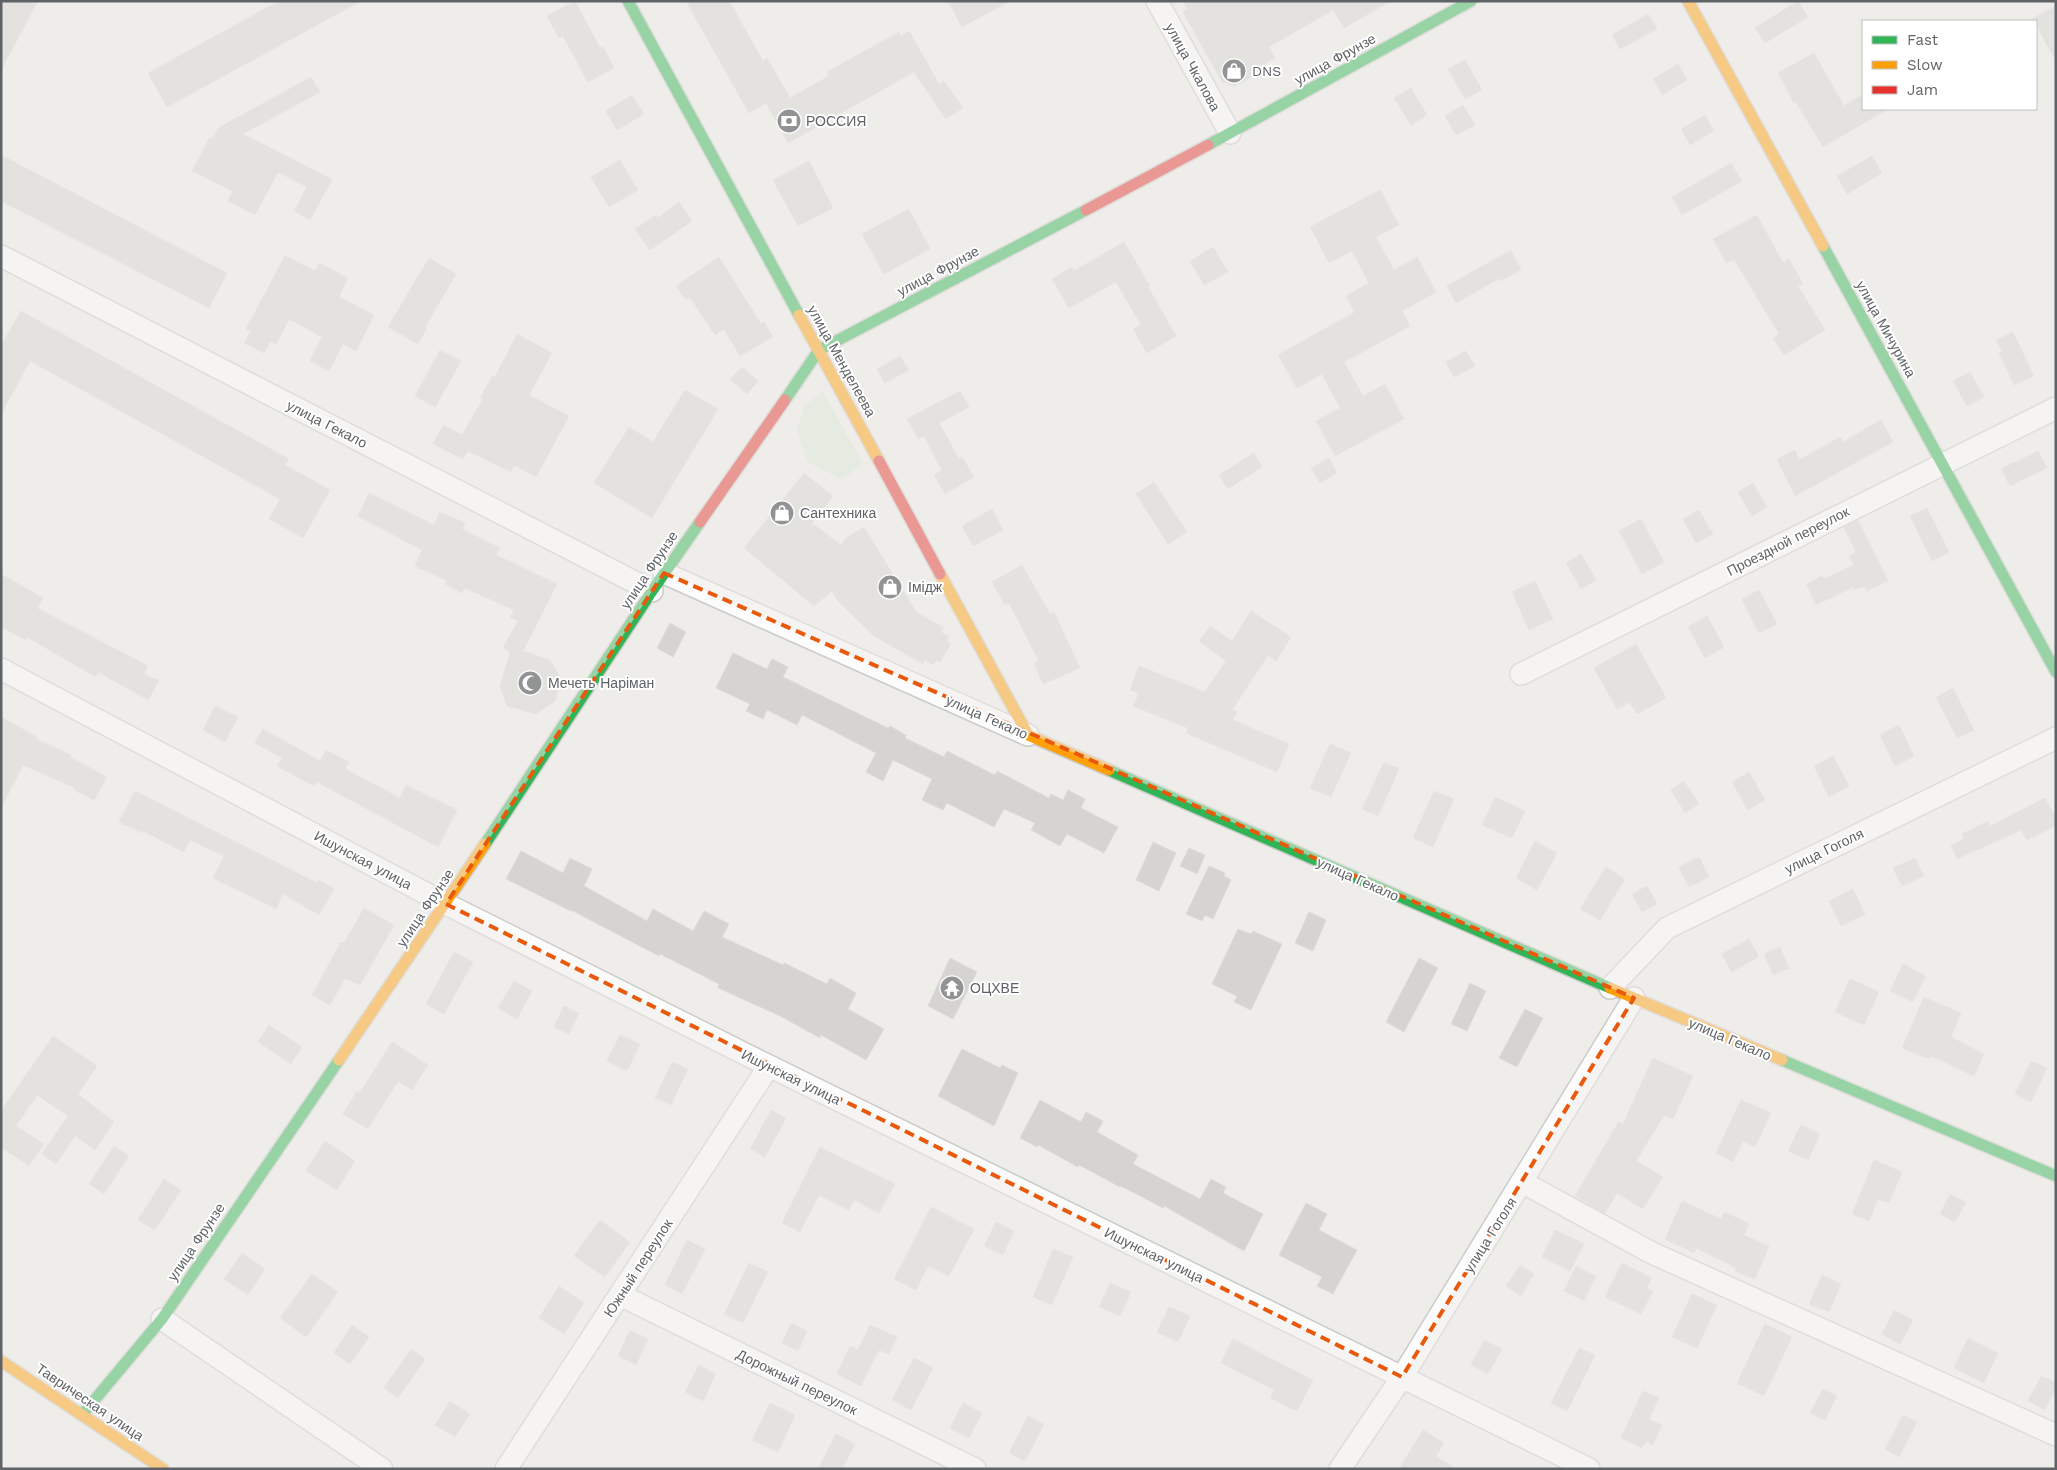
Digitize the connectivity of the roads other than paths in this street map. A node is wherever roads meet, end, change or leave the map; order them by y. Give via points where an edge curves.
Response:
1 (628, 1) edge
2 (1157, 1) edge
3 (1471, 1) edge
4 (1688, 1) edge
5 (1230, 133) junction
6 (1, 256) edge
7 (819, 350) junction
8 (2056, 408) edge
9 (1943, 463) junction
10 (664, 573) junction
11 (652, 591) junction
12 (1, 669) edge
13 (2056, 672) edge
14 (1521, 674) dead end
15 (1028, 735) junction
16 (2056, 738) edge
17 (446, 904) junction
18 (1610, 988) junction
19 (1634, 998) junction
20 (769, 1066) junction
21 (2056, 1176) edge
22 (1522, 1182) junction
23 (620, 1295) junction
24 (162, 1319) junction
25 (1, 1361) edge
26 (1402, 1376) junction
27 (82, 1415) junction
28 (2056, 1435) edge
29 (163, 1469) edge
30 (382, 1469) edge
31 (506, 1469) edge
32 (975, 1469) edge
33 (1340, 1469) edge
34 (1588, 1469) edge

1 - 7 main road, улица Менделеева
2 - 5 street, улица Чкалова
3 - 5 main road, улица Фрунзе
4 - 9 main road, улица Мичурина
5 - 7 main road, улица Фрунзе
6 - 11 street, улица Гекало
7 - 10 main road, улица Фрунзе
7 - 15 main road, улица Менделеева
8 - 9 street, Проездной переулок
9 - 13 main road, улица Мичурина
9 - 14 street, Проездной переулок
10 - 11 main road, улица Фрунзе
10 - 15 street, улица Гекало
11 - 17 main road, улица Фрунзе
12 - 17 street, Ишунская улица
15 - 18 main road, улица Гекало
16 - 18 street, улица Гоголя via 1666,928
17 - 20 street, Ишунская улица
17 - 24 main road, улица Фрунзе
18 - 19 main road, улица Гекало
19 - 21 main road, улица Гекало
19 - 22 street, улица Гоголя
20 - 23 street, Южный переулок
20 - 26 street, Ишунская улица
22 - 26 street, улица Гоголя
22 - 28 street via 1652,1253
23 - 31 street, Южный переулок
23 - 32 street, Дорожный переулок
24 - 27 main road, улица Фрунзе
24 - 30 street
25 - 27 main road, Таврическая улица
26 - 33 street, улица Гоголя
26 - 34 street, Ишунская улица
27 - 29 main road, Таврическая улица

